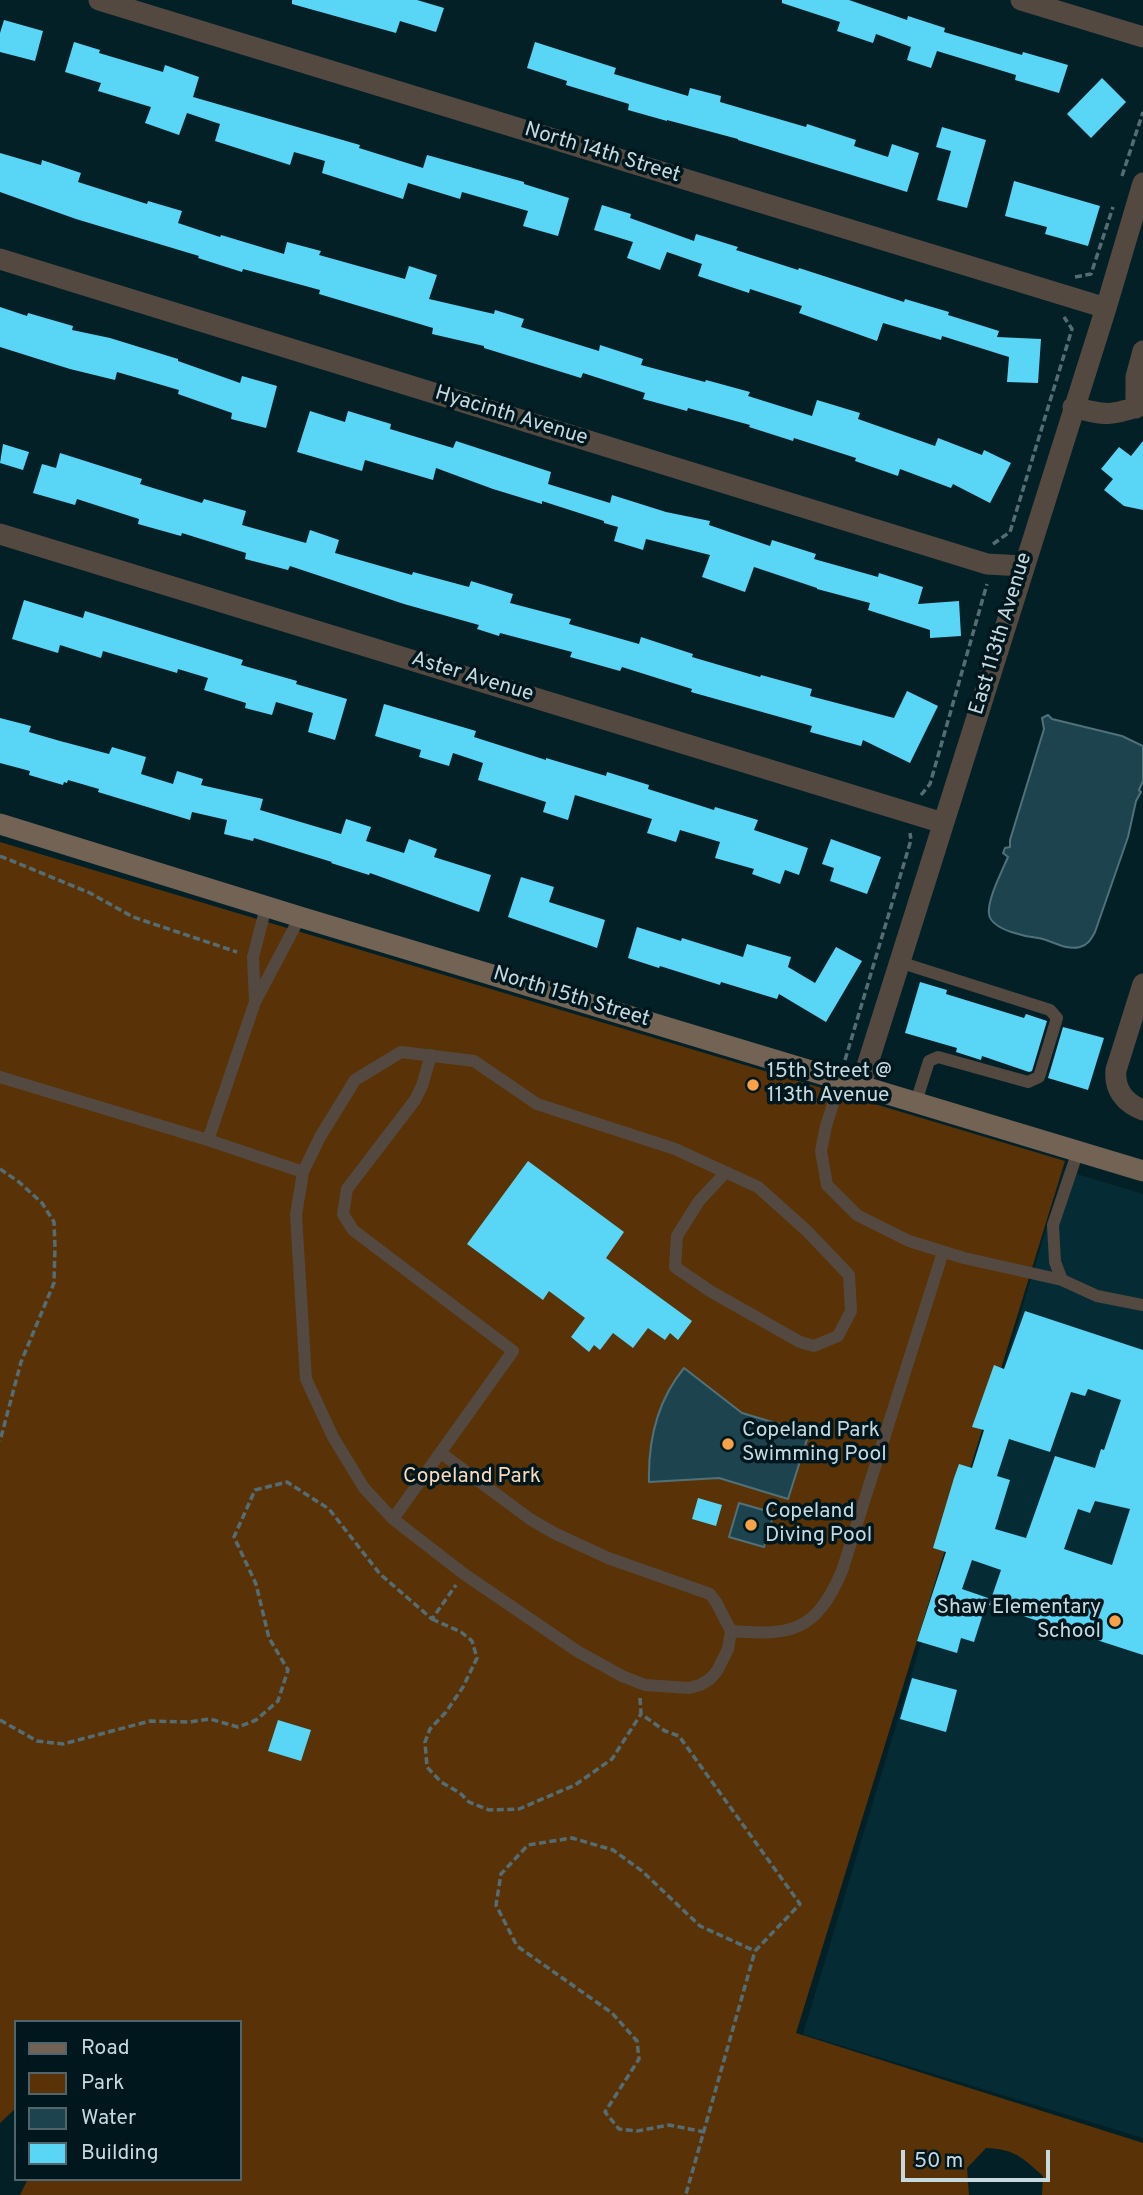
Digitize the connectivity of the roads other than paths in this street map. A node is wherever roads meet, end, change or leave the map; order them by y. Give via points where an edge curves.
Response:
1 (99, 0) edge
2 (1021, 0) edge
3 (1143, 37) edge
4 (1143, 183) edge
5 (0, 259) edge
6 (1106, 308) junction
7 (1143, 351) edge
8 (1073, 407) junction
9 (1140, 408) edge
10 (0, 534) edge
11 (1023, 566) junction
12 (943, 823) junction
13 (0, 824) edge
14 (266, 907) junction
15 (300, 917) junction
16 (900, 962) junction
17 (1143, 984) edge
18 (255, 1002) junction
19 (431, 1055) junction
20 (0, 1077) edge
21 (841, 1079) junction
22 (861, 1085) junction
23 (916, 1102) junction
24 (1143, 1110) edge
25 (208, 1140) junction
26 (1078, 1152) junction
27 (1143, 1171) edge
28 (303, 1172) junction
29 (726, 1172) junction
30 (943, 1252) junction
31 (1062, 1280) junction
32 (1143, 1305) edge
33 (441, 1453) junction
34 (393, 1519) junction
35 (731, 1631) junction

1 - 6 street, North 14th Street
2 - 3 street
4 - 6 street, East 113th Avenue
5 - 11 street, Hyacinth Avenue via 987,564
6 - 8 street, East 113th Avenue
7 - 9 street via 1136,377
8 - 9 street via 1106,415
8 - 11 street, East 113th Avenue
10 - 12 street, Aster Avenue
11 - 12 street, East 113th Avenue
12 - 16 street, East 113th Avenue
13 - 14 street, North 15th Street
14 - 15 street, North 15th Street
14 - 18 lane via 253,957
15 - 18 lane
15 - 21 street, North 15th Street
16 - 22 street, East 113th Avenue
16 - 23 lane via 1050,1010 1057,1018 1039,1077 1028,1082 938,1057 929,1061
17 - 24 street via 1115,1078 1126,1101
18 - 25 lane
19 - 28 lane via 401,1052 355,1080
19 - 29 lane via 474,1061 537,1104 675,1149
19 - 33 lane via 415,1100 347,1189 342,1214 362,1238 513,1351
20 - 25 lane
21 - 22 street, North 15th Street
21 - 30 lane via 821,1151 827,1185 857,1215
22 - 23 street, North 15th Street
23 - 26 street, North 15th Street
25 - 28 lane
26 - 27 street, North 15th Street
26 - 31 lane via 1053,1225 1055,1262
28 - 34 lane via 296,1214 306,1378 332,1437 364,1488
29 - 29 lane via 699,1201 677,1236 675,1267 800,1342 814,1346 838,1336 851,1311 849,1275 758,1187
30 - 31 lane
30 - 35 lane via 835,1589 821,1610 802,1625 771,1633
31 - 32 lane via 1097,1296
33 - 34 lane
33 - 35 lane via 554,1533 608,1558 710,1594
34 - 35 lane via 577,1651 639,1683 689,1688 710,1679 728,1649

